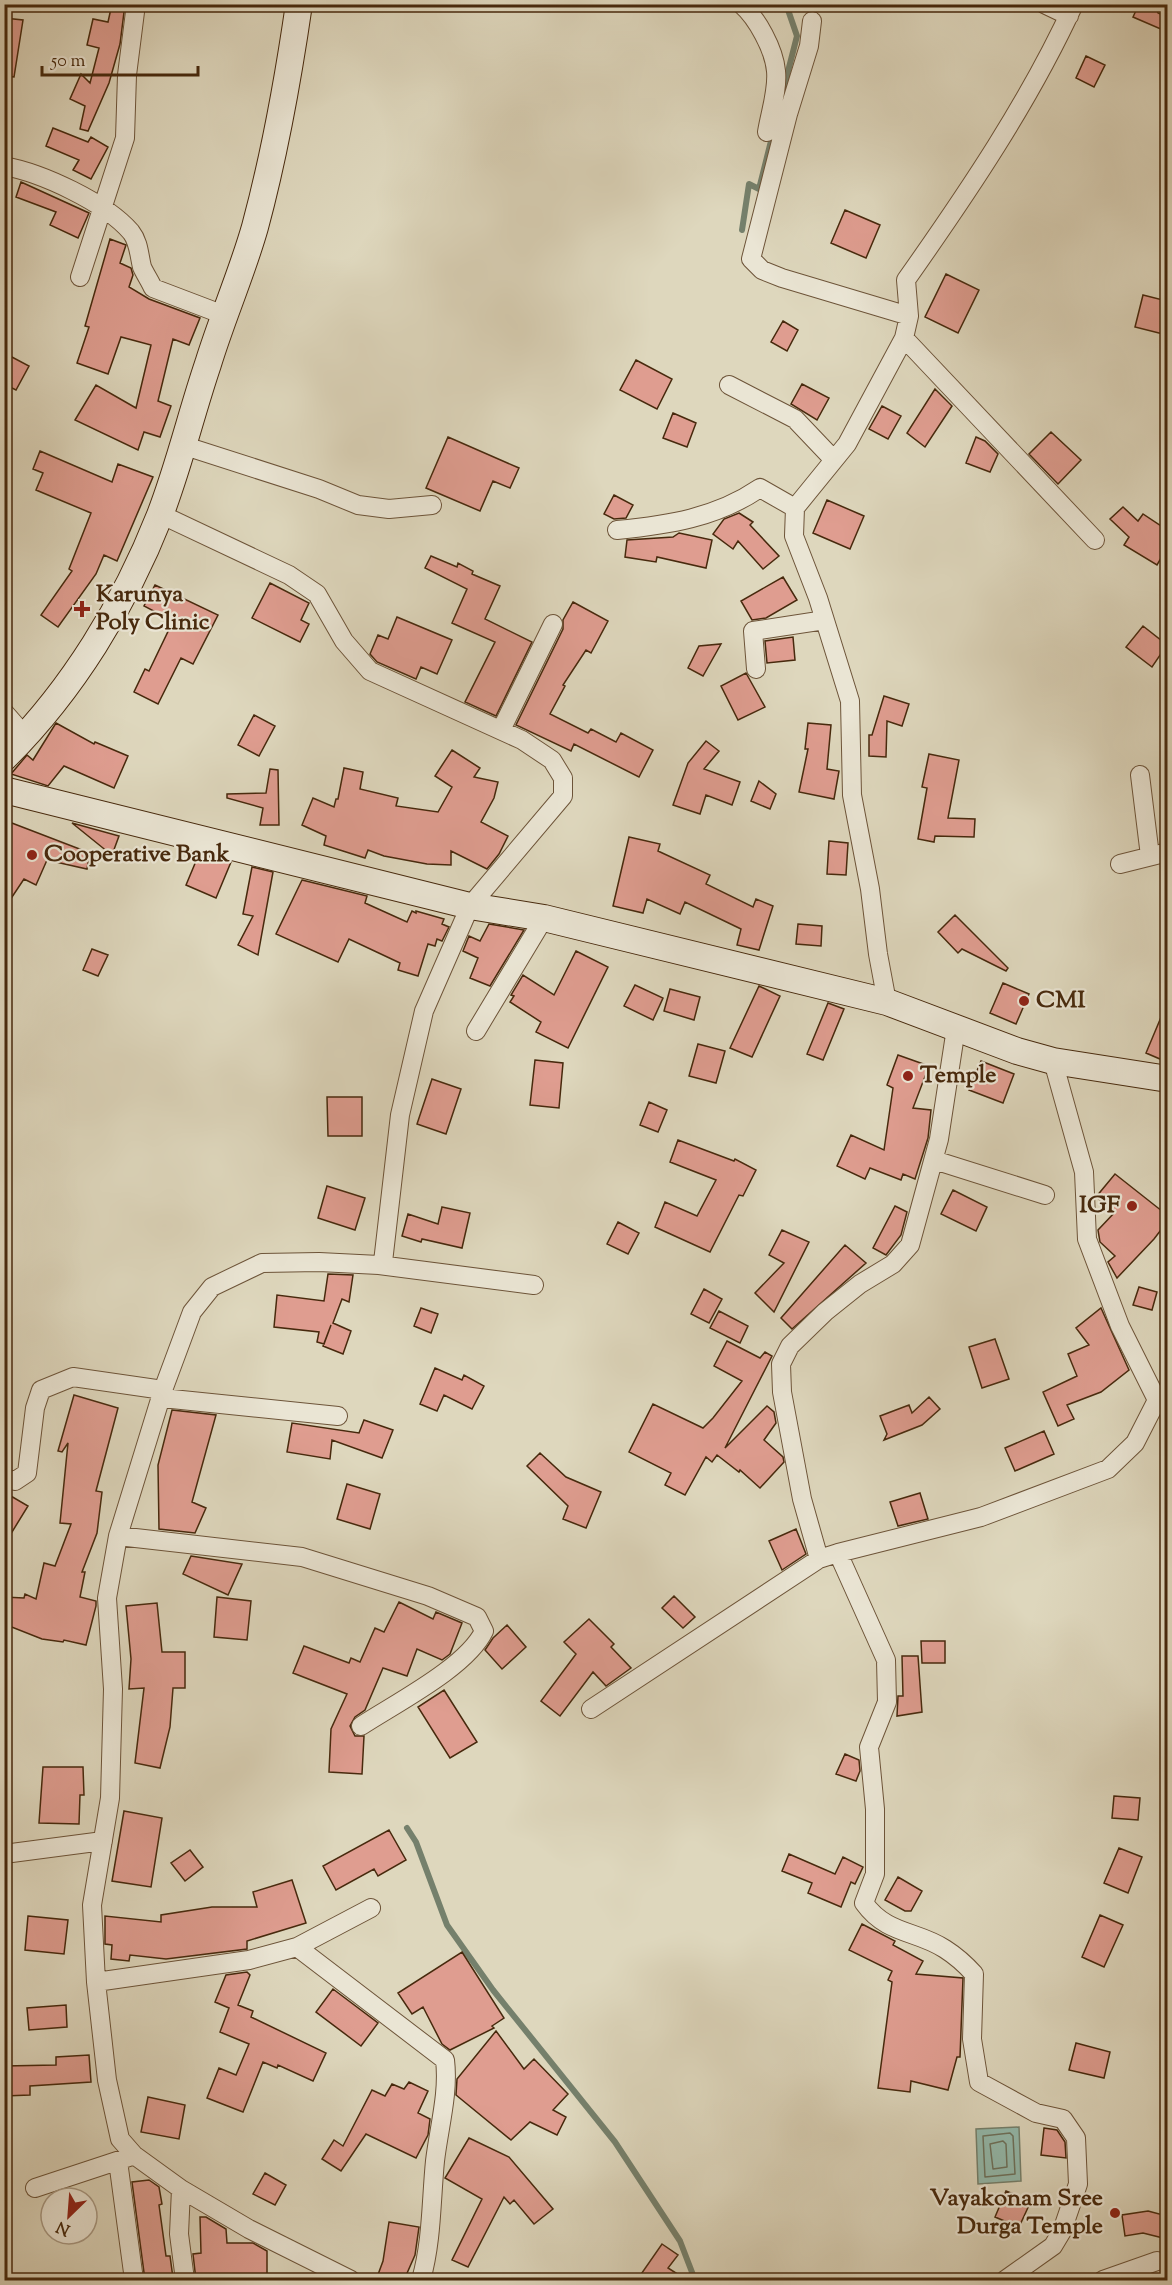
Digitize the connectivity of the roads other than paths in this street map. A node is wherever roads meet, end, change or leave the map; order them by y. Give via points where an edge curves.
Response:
1 (136, 4) edge
2 (299, 4) edge
3 (741, 4) edge
4 (1044, 4) edge
5 (1072, 10) edge
6 (812, 21) dead end
7 (767, 132) dead end
8 (4, 166) edge
9 (102, 209) junction
10 (80, 278) dead end
11 (224, 315) junction
12 (909, 316) junction
13 (904, 338) junction
14 (729, 385) dead end
15 (182, 446) junction
16 (834, 460) junction
17 (432, 505) dead end
18 (795, 507) junction
19 (160, 514) junction
20 (617, 530) dead end
21 (1095, 540) dead end
22 (825, 620) junction
23 (553, 624) dead end
24 (756, 669) dead end
25 (4, 712) edge
26 (501, 730) junction
27 (26, 737) junction
28 (4, 758) edge
29 (1140, 775) dead end
30 (4, 790) edge
31 (1159, 854) edge
32 (1120, 864) dead end
33 (470, 906) junction
34 (544, 918) junction
35 (887, 1002) junction
36 (956, 1028) junction
37 (476, 1031) dead end
38 (1053, 1061) junction
39 (1167, 1079) edge
40 (934, 1160) junction
41 (1045, 1195) dead end
42 (379, 1265) junction
43 (534, 1285) dead end
44 (163, 1394) junction
45 (1162, 1402) edge
46 (338, 1416) dead end
47 (4, 1479) edge
48 (118, 1536) junction
49 (838, 1553) junction
50 (819, 1559) junction
51 (591, 1709) dead end
52 (360, 1726) dead end
53 (103, 1841) junction
54 (4, 1854) edge
55 (371, 1908) dead end
56 (297, 1947) junction
57 (96, 1982) junction
58 (126, 2158) junction
59 (35, 2188) dead end
60 (181, 2189) junction
61 (1157, 2261) dead end
62 (1024, 2274) edge
63 (134, 2280) edge
64 (185, 2280) edge
65 (351, 2280) edge
66 (421, 2280) edge
67 (1005, 2280) edge
68 (1103, 2280) edge

1 - 9 street via 127,75 125,138
2 - 11 street via 281,122 254,229
3 - 7 street via 766,40 776,71
4 - 5 street
5 - 12 street via 972,187 906,280
6 - 12 street via 809,46 751,258 762,270 782,278
8 - 9 street via 40,176
9 - 10 street
9 - 11 street via 132,232 142,268 153,288
11 - 15 street
12 - 13 street
13 - 16 street via 847,444
13 - 21 street
14 - 16 street via 795,419
15 - 17 street via 358,505 389,509
15 - 19 street
16 - 18 street
18 - 20 street via 759,488 705,516 675,524
18 - 22 street via 794,536
19 - 26 street via 289,575 318,594 344,641 370,671
19 - 27 street via 120,601 91,650
22 - 24 street via 753,631
22 - 35 street via 850,700 852,795
23 - 26 street
25 - 27 street
26 - 33 street via 552,760 563,778 563,796
27 - 28 street
29 - 31 street
30 - 33 street
31 - 32 street
33 - 34 street
33 - 42 street via 424,1011 400,1115 388,1230 383,1262
34 - 35 street
34 - 37 street
35 - 36 street
36 - 38 street
36 - 40 street
38 - 39 street
38 - 45 street via 1084,1172 1087,1239 1120,1326
40 - 41 street
40 - 50 street via 910,1245 893,1264 825,1312 790,1346 781,1364 782,1392 802,1499
42 - 43 street
42 - 44 street via 262,1263 212,1287 192,1312
44 - 46 street
44 - 47 street via 73,1377 41,1390 27,1473 15,1481
44 - 48 street
45 - 49 street via 1135,1443 1108,1469 981,1516
48 - 52 street via 302,1557 428,1596 477,1617 484,1631 477,1646
48 - 53 street via 107,1598 113,1689 110,1798
49 - 50 street
49 - 62 street via 886,1659 887,1702 869,1747 875,1809 875,1874 864,1903 874,1917 944,1948 974,1974 972,2039 979,2082 1036,2113 1062,2119 1076,2138 1078,2184 1062,2231 1053,2246
50 - 51 street
53 - 54 street
53 - 57 street via 92,1905
55 - 56 street
56 - 57 street via 249,1960
56 - 66 street via 445,2060 447,2076 428,2255
57 - 58 street via 107,2080
58 - 59 street
58 - 60 street
58 - 63 street
60 - 64 street via 179,2234
60 - 65 street via 249,2229
61 - 68 street
62 - 67 street

